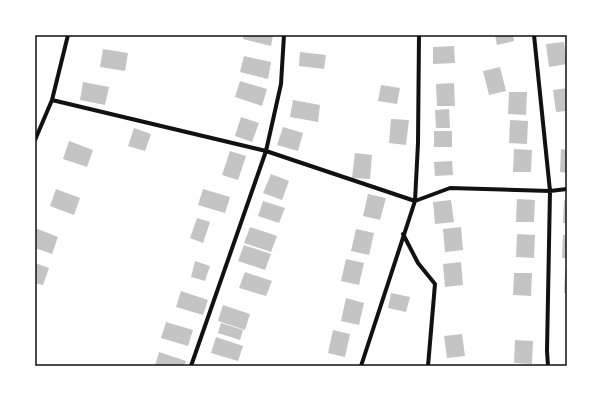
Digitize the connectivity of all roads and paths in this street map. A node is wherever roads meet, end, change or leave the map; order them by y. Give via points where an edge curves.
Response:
1 (68, 35) edge
2 (284, 35) edge
3 (420, 35) edge
4 (534, 35) edge
5 (52, 100) junction
6 (35, 140) edge
7 (266, 151) junction
8 (567, 189) edge
9 (550, 191) junction
10 (415, 201) junction
11 (403, 234) junction
12 (191, 366) edge
13 (361, 366) edge
14 (428, 366) edge
15 (548, 366) edge

1 - 5 street
2 - 7 street via 281,84
3 - 10 street
4 - 9 street
5 - 6 street
5 - 7 street
7 - 10 street
7 - 12 street
8 - 9 street
9 - 10 street via 450,188
9 - 15 street
10 - 11 street
11 - 13 street
11 - 14 street via 418,263 435,284

